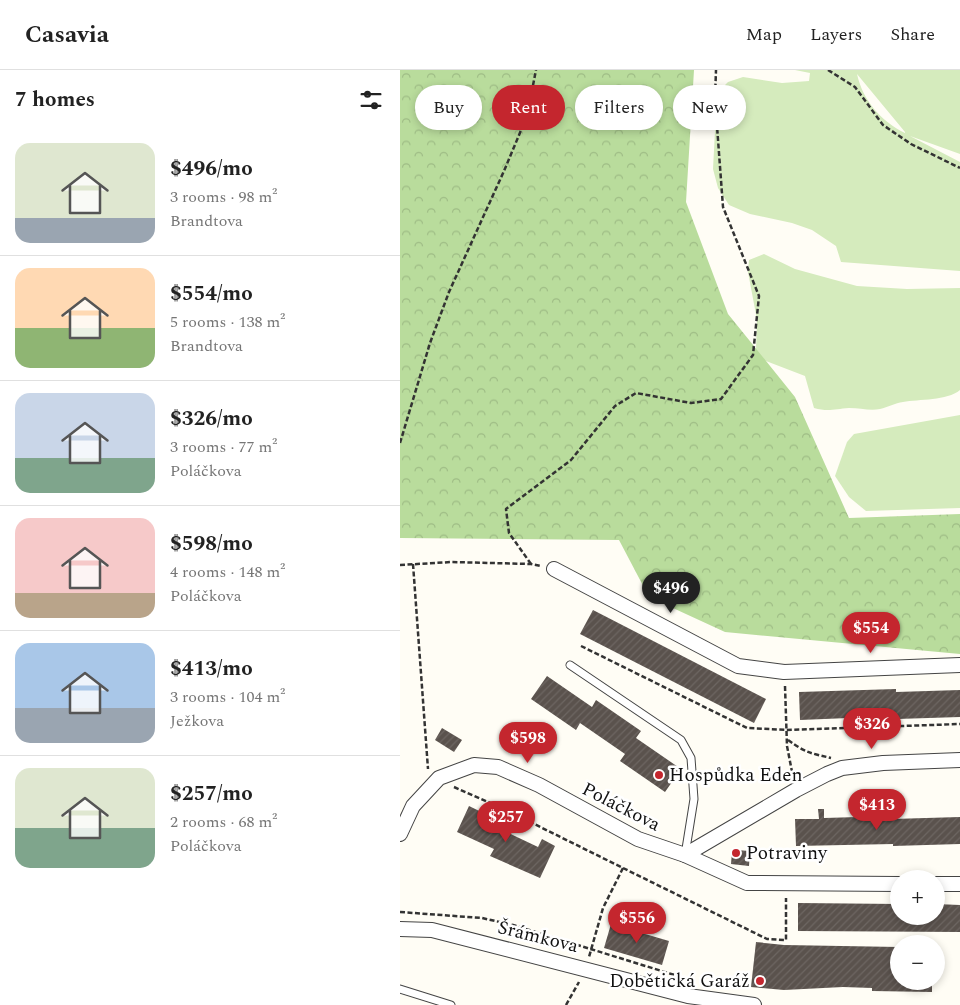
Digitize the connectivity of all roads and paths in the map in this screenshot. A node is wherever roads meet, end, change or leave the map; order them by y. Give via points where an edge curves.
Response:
1 (536, 70) edge
2 (716, 70) edge
3 (828, 70) edge
4 (960, 168) edge
5 (400, 443) edge
6 (413, 564) junction
7 (400, 565) edge
8 (554, 569) dead end
9 (581, 646) dead end
10 (570, 664) dead end
11 (960, 665) edge
12 (784, 672) junction
13 (960, 724) edge
14 (787, 730) junction
15 (787, 740) junction
16 (960, 760) edge
17 (842, 768) junction
18 (450, 785) dead end
19 (429, 787) junction
20 (796, 790) junction
21 (400, 834) edge
22 (685, 855) junction
23 (623, 868) junction
24 (786, 884) junction
25 (890, 884) edge
26 (945, 884) edge
27 (960, 884) edge
28 (400, 912) edge
29 (400, 928) edge
30 (590, 950) junction
31 (586, 969) junction
32 (700, 982) dead end
33 (400, 989) edge
34 (451, 1005) edge
35 (566, 1005) edge
36 (754, 1005) edge

1 - 5 path via 528,116 448,292
2 - 6 path via 723,207 759,296 753,355 721,398 691,403 636,393 615,406 571,460 506,510 509,533 532,564
3 - 4 path via 855,87 883,125 911,144
6 - 7 path
6 - 19 path
8 - 12 street via 738,666
9 - 14 path via 747,728
10 - 22 lane, Poláčkova via 681,740 691,758 694,800
11 - 12 street
12 - 14 path
13 - 14 path
14 - 15 path
15 - 17 path via 813,755 837,760
15 - 20 path
16 - 17 street
17 - 20 street
18 - 23 path
19 - 21 street, Poláčkova via 413,806
19 - 22 street, Poláčkova via 439,778 474,765 498,767 540,785 638,839
20 - 22 street
22 - 24 street via 747,883
23 - 24 path via 767,939 786,940
23 - 30 path via 603,908
24 - 25 street
26 - 27 street
28 - 30 path via 482,918
29 - 31 street, Šrámkova via 432,930
30 - 31 path
30 - 32 path
31 - 35 path
31 - 36 street, Šrámkova via 688,996
33 - 34 lane

